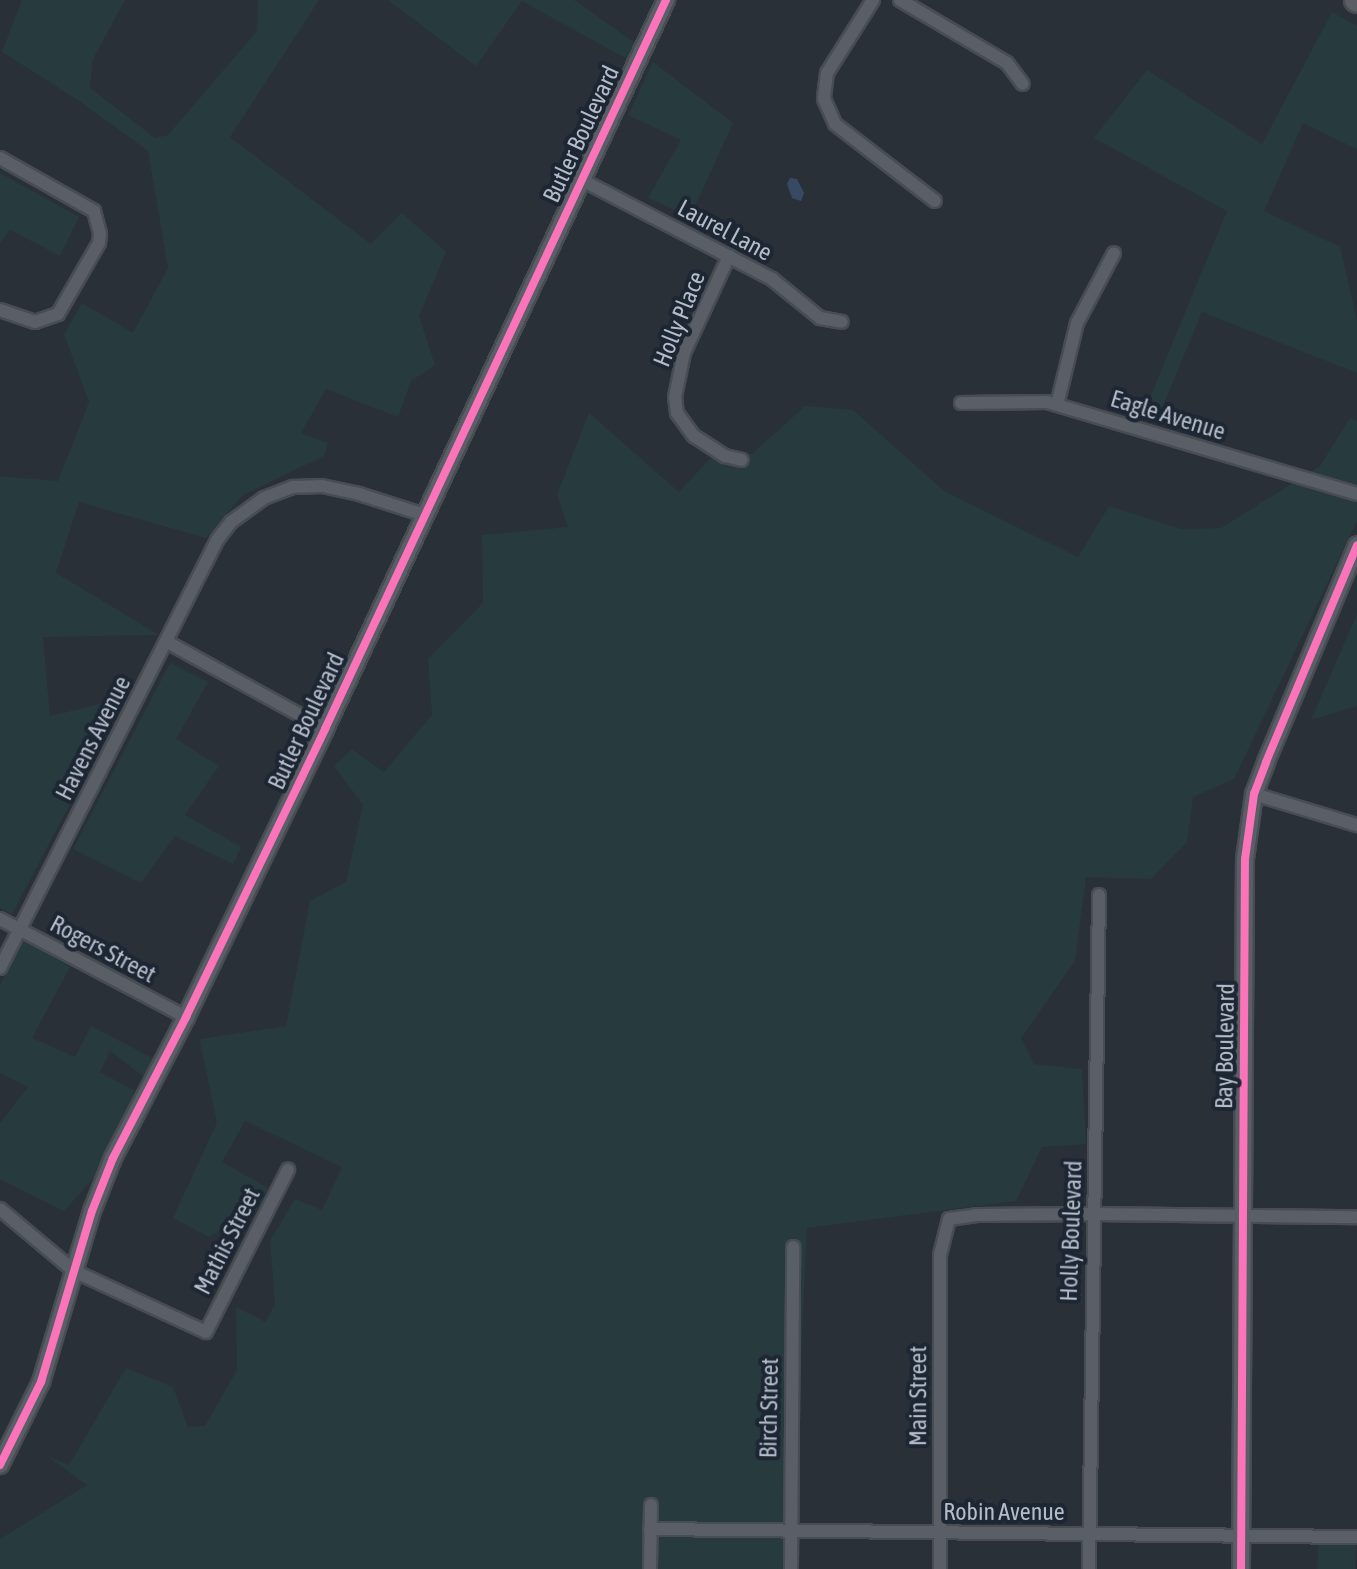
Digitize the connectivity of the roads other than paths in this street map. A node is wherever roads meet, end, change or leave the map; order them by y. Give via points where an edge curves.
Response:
1 (666, 0) edge
2 (873, 0) edge
3 (900, 0) edge
4 (1023, 84) dead end
5 (0, 158) edge
6 (582, 180) junction
7 (935, 201) dead end
8 (1114, 253) dead end
9 (729, 256) junction
10 (0, 310) edge
11 (842, 322) dead end
12 (961, 403) dead end
13 (1057, 405) junction
14 (742, 460) dead end
15 (1357, 494) edge
16 (425, 515) junction
17 (1357, 545) edge
18 (167, 642) junction
19 (325, 729) junction
20 (1254, 794) junction
21 (1357, 825) edge
22 (1099, 895) dead end
23 (0, 919) edge
24 (21, 930) junction
25 (0, 968) edge
26 (186, 1017) junction
27 (288, 1170) dead end
28 (0, 1209) edge
29 (1095, 1214) junction
30 (1242, 1214) junction
31 (1357, 1217) edge
32 (793, 1247) dead end
33 (74, 1271) junction
34 (0, 1465) edge
35 (651, 1505) dead end
36 (650, 1529) junction
37 (791, 1532) junction
38 (940, 1534) junction
39 (1089, 1534) junction
40 (1241, 1536) junction
41 (1357, 1537) edge
42 (650, 1569) edge
43 (791, 1569) edge
44 (940, 1569) edge
45 (1089, 1569) edge
46 (1241, 1569) edge

1 - 6 street, Butler Boulevard
2 - 7 street via 827,73 824,99 835,124
3 - 4 street via 1007,63
5 - 10 street via 94,211 100,234 58,314 35,322
6 - 9 street, Laurel Lane
6 - 16 street, Butler Boulevard
8 - 13 street via 1077,323
9 - 11 street, Laurel Lane via 772,279 820,318
9 - 14 street, Holly Place via 684,353 675,397 677,413 694,436 725,456
12 - 13 street, Eagle Avenue
13 - 15 street, Eagle Avenue
16 - 18 street, Havens Avenue via 322,486 293,487 246,509 226,528
16 - 19 street, Butler Boulevard
17 - 20 street, Bay Boulevard
18 - 19 street
18 - 24 street, Havens Avenue
19 - 26 street, Butler Boulevard
20 - 21 street
20 - 30 street, Bay Boulevard via 1245,859
22 - 29 street, Holly Boulevard
23 - 24 street, Rogers Street
24 - 25 street, Havens Avenue
24 - 26 street, Rogers Street
26 - 33 street, Butler Boulevard via 113,1158
27 - 33 street, Mathis Street via 206,1332
28 - 33 street
29 - 30 street
29 - 38 street, Main Street via 977,1215 945,1223 940,1255
29 - 39 street, Holly Boulevard
30 - 31 street
30 - 40 street, Bay Boulevard
32 - 37 street, Birch Street
33 - 34 street, Butler Boulevard via 41,1382
35 - 36 street
36 - 37 street, Robin Avenue
36 - 42 street
37 - 38 street, Robin Avenue
37 - 43 street, Birch Street
38 - 39 street, Robin Avenue
38 - 44 street, Main Street
39 - 40 street, Robin Avenue
39 - 45 street, Holly Boulevard
40 - 41 street, Robin Avenue
40 - 46 street, Bay Boulevard

